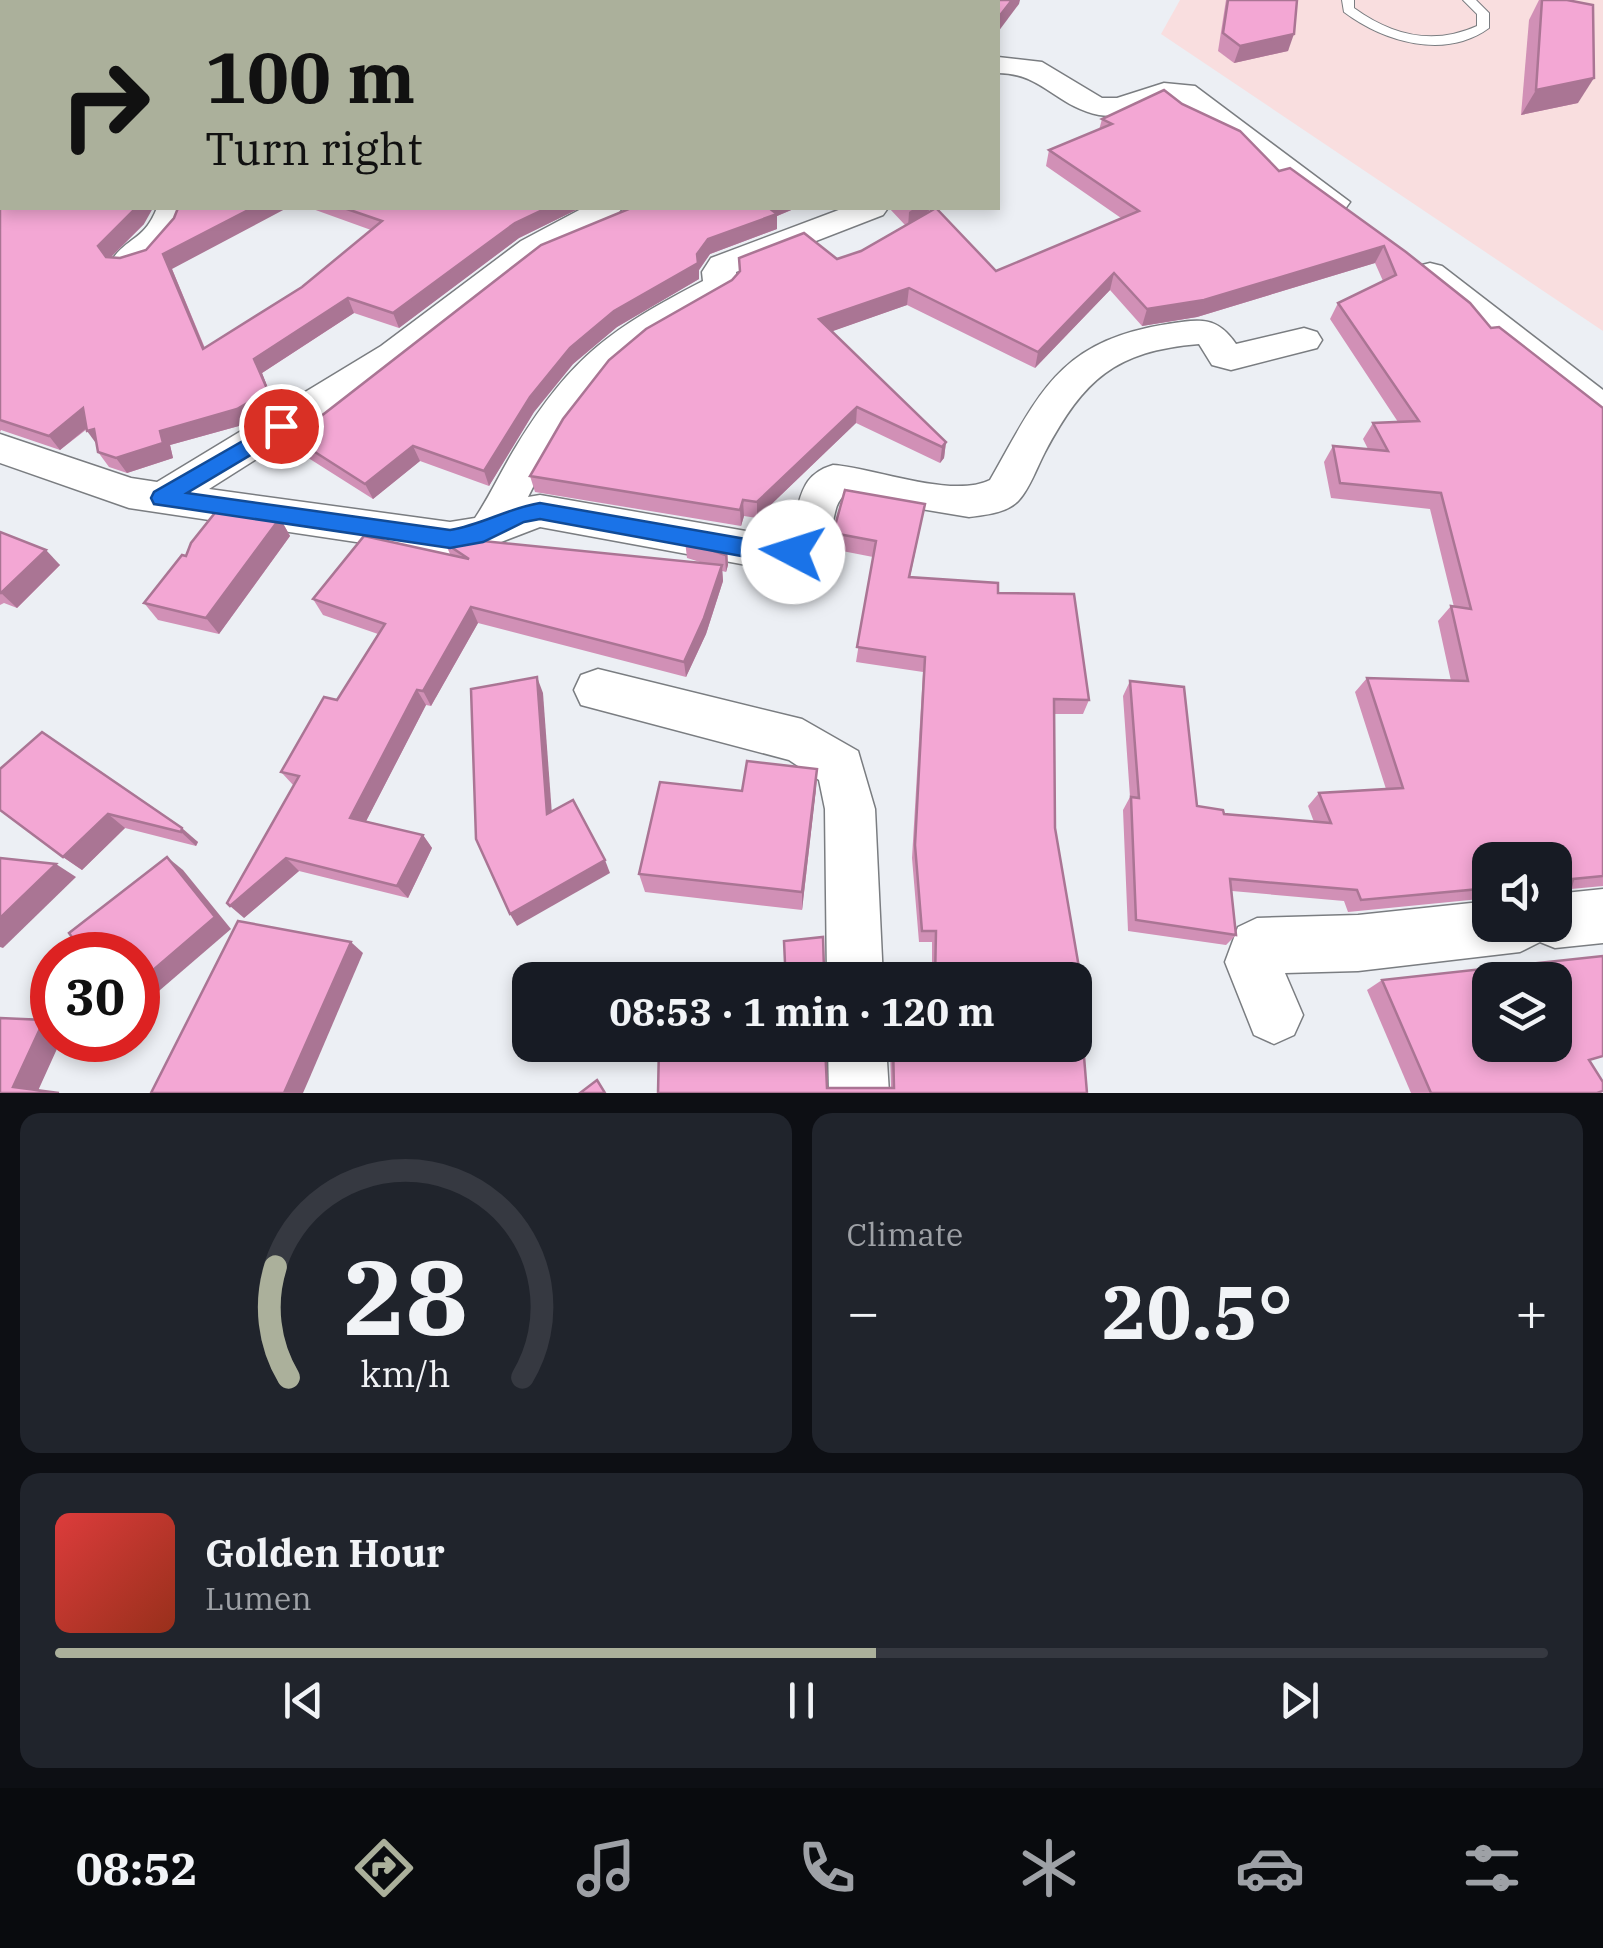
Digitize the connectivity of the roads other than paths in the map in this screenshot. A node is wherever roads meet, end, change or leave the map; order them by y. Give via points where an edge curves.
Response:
1 (1348, 0) edge
2 (1468, 0) edge
3 (1004, 61) edge
4 (172, 210) edge
5 (602, 210) edge
6 (867, 210) edge
7 (1366, 226) edge
8 (1411, 259) edge
9 (128, 261) edge
10 (1304, 340) dead end
11 (1603, 410) edge
12 (0, 448) edge
13 (162, 498) junction
14 (491, 529) junction
15 (598, 690) dead end
16 (1603, 916) edge
17 (1572, 919) edge
18 (1472, 930) edge
19 (854, 962) edge
20 (1274, 1015) dead end
21 (858, 1062) edge
22 (859, 1093) edge

1 - 2 lane via 1348,9 1366,24 1434,42 1465,39 1483,28 1483,13
3 - 7 street via 1043,71 1097,106 1120,108 1164,91 1184,92
4 - 9 street via 162,235
5 - 13 street via 532,248 394,355
6 - 14 street via 723,266 716,290 623,341 578,388
8 - 11 street
10 - 14 street via 1230,358 1201,332 1109,351 1054,404 996,498 967,502 833,480 823,488 805,543 793,552 540,511
12 - 13 street
13 - 14 street via 419,538
15 - 19 street via 802,741 840,767 850,808
16 - 17 street
18 - 20 street via 1257,946 1253,962
21 - 22 street

